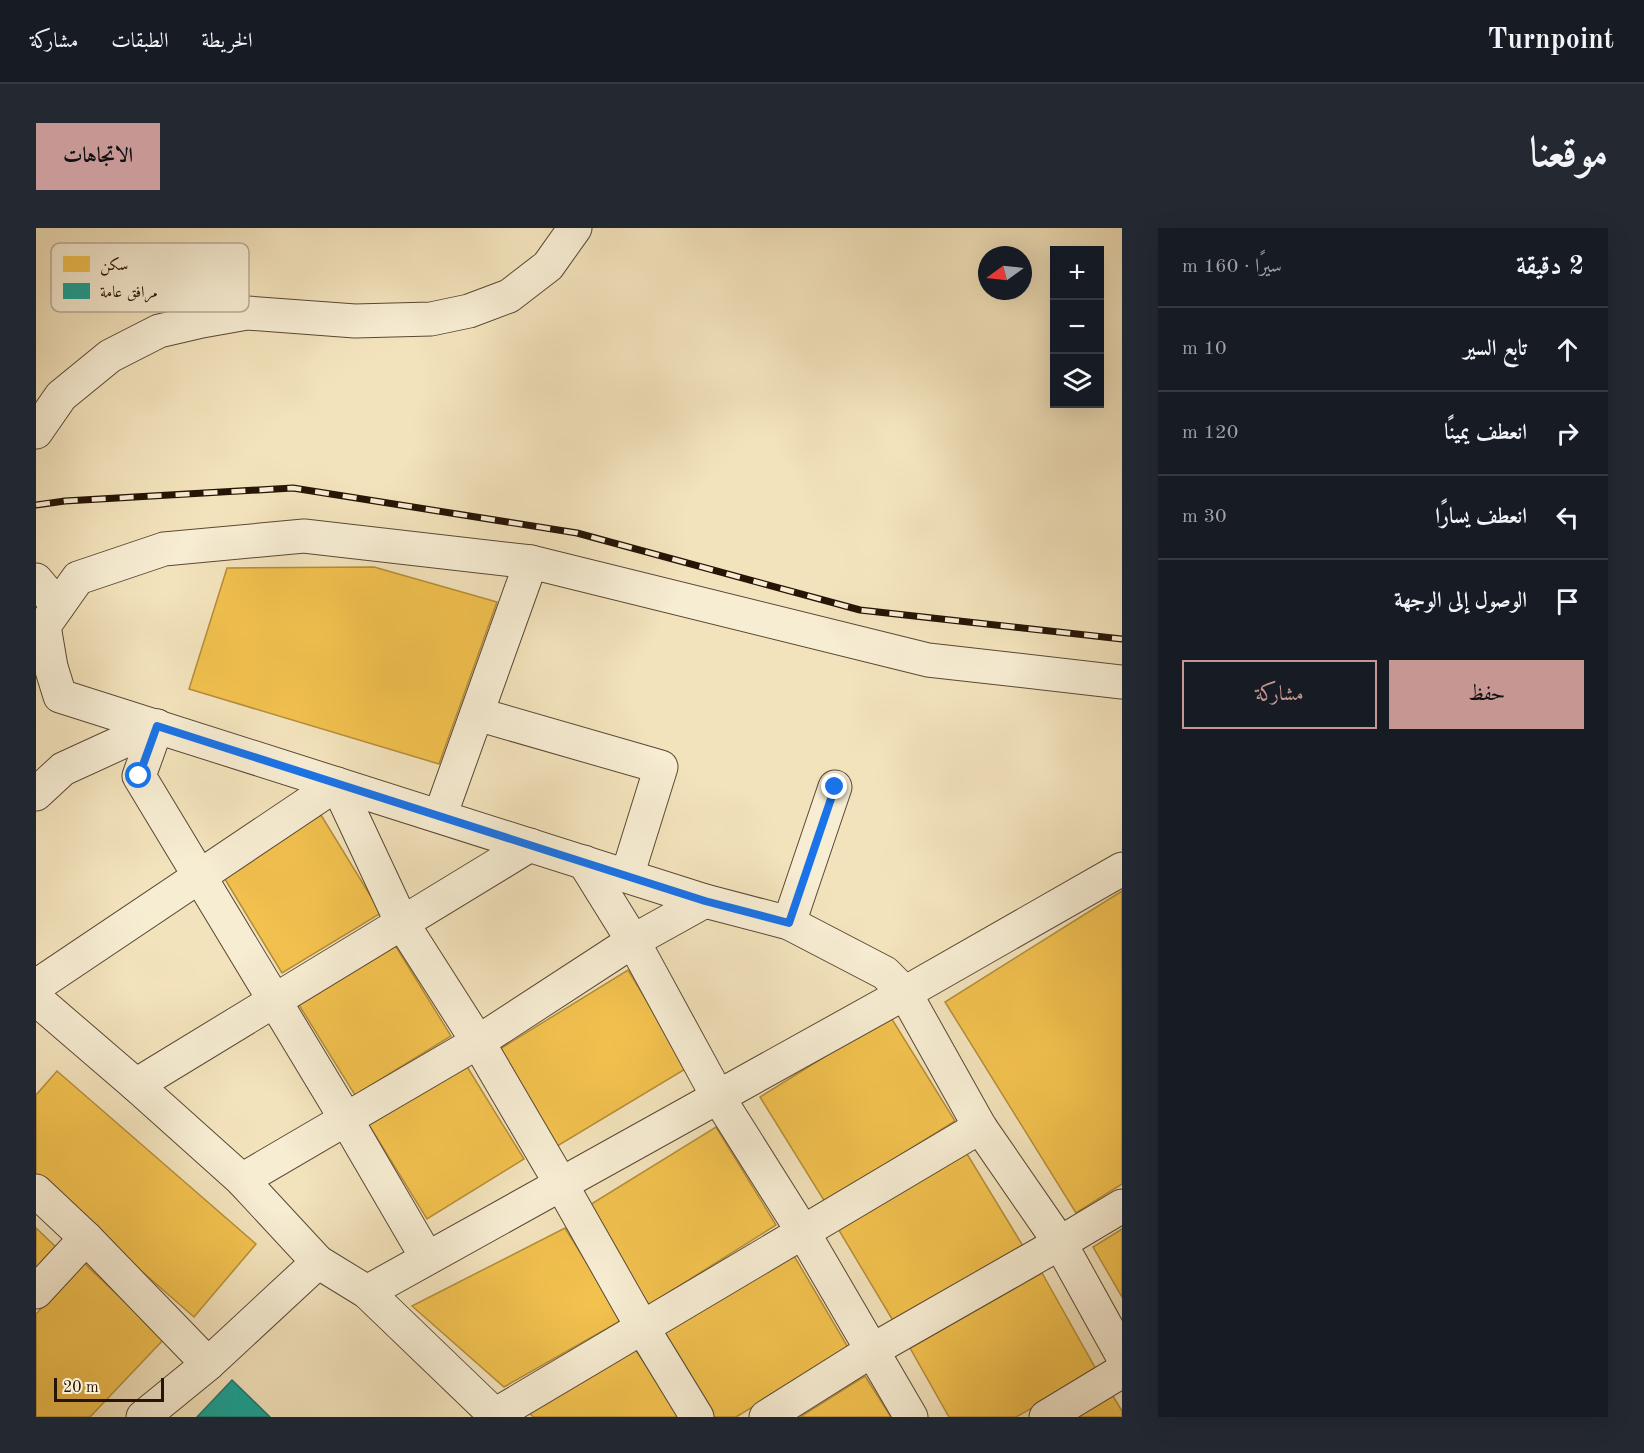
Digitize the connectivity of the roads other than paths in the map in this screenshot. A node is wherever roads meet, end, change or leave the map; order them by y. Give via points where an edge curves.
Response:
1 (576, 228) edge
2 (36, 432) edge
3 (531, 562) junction
4 (36, 580) edge
5 (58, 606) junction
6 (1122, 682) edge
7 (477, 714) junction
8 (157, 726) junction
9 (337, 784) junction
10 (835, 787) dead end
11 (36, 794) edge
12 (440, 816) junction
13 (530, 845) junction
14 (584, 862) junction
15 (1122, 869) edge
16 (627, 876) junction
17 (198, 878) junction
18 (705, 901) junction
19 (402, 923) junction
20 (789, 923) junction
21 (633, 941) junction
22 (36, 986) edge
23 (905, 993) junction
24 (36, 999) edge
25 (274, 1001) junction
26 (478, 1042) junction
27 (136, 1085) junction
28 (718, 1097) junction
29 (346, 1119) junction
30 (980, 1127) junction
31 (242, 1180) junction
32 (561, 1184) junction
33 (36, 1191) edge
34 (1122, 1206) edge
35 (803, 1232) junction
36 (86, 1238) junction
37 (1060, 1243) junction
38 (427, 1258) junction
39 (318, 1262) junction
40 (36, 1292) edge
41 (367, 1292) junction
42 (642, 1327) junction
43 (871, 1351) junction
44 (1122, 1355) edge
45 (208, 1364) junction
46 (1122, 1371) edge
47 (496, 1416) edge
48 (143, 1417) edge
49 (698, 1417) edge
50 (766, 1417) edge
51 (911, 1417) edge
52 (1046, 1417) edge

1 - 2 street via 548,266 509,296 469,310 431,319 355,321 247,314 159,331 110,356 61,396
3 - 5 street via 304,536 164,549 78,578
3 - 6 street via 928,660
3 - 7 street
4 - 5 street
5 - 8 street via 44,626 60,696
7 - 12 street
7 - 16 street via 661,767
8 - 9 street
8 - 11 street via 63,769
8 - 17 street via 139,776
9 - 12 street
9 - 17 street
9 - 19 street
10 - 20 street
12 - 13 street
13 - 14 street
13 - 19 street
14 - 16 street
14 - 21 street
15 - 23 street
16 - 18 street
17 - 22 street
17 - 25 street
18 - 20 street
18 - 21 street
19 - 25 street
19 - 26 street
20 - 23 street via 885,973
21 - 26 street
21 - 28 street
23 - 28 street
23 - 30 street
24 - 27 street
25 - 27 street
25 - 29 street
26 - 29 street
26 - 32 street
27 - 31 street
28 - 32 street
28 - 35 street
29 - 31 street
29 - 38 street
30 - 35 street
30 - 37 street
31 - 39 street
32 - 38 street
32 - 42 street
33 - 36 street
34 - 37 street
35 - 42 street
35 - 43 street
36 - 40 street
36 - 45 street
37 - 43 street
37 - 44 street
38 - 41 street
39 - 41 street
39 - 45 street
41 - 47 street
42 - 47 street
42 - 49 street
43 - 50 street
43 - 51 street
45 - 48 street
46 - 52 street

